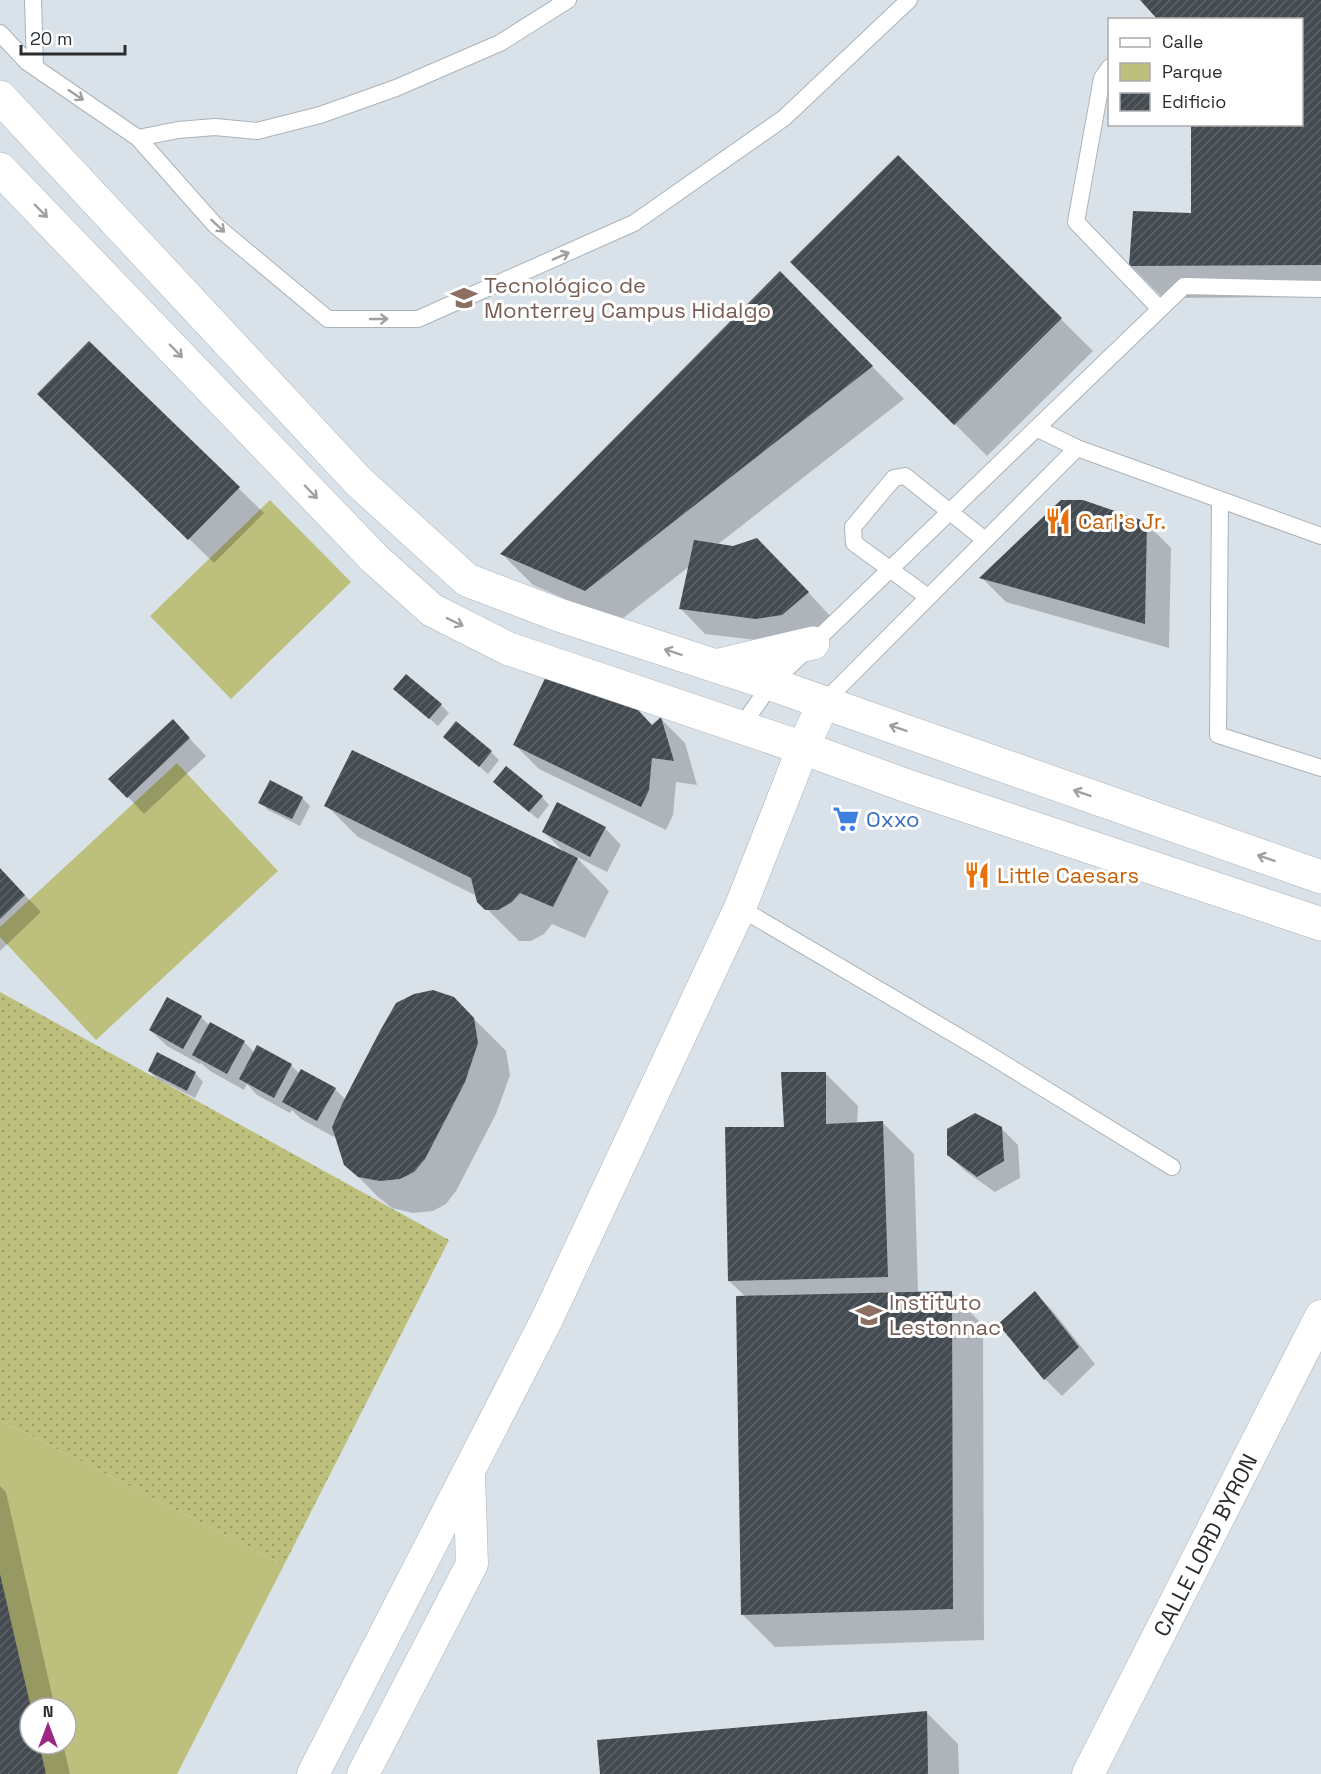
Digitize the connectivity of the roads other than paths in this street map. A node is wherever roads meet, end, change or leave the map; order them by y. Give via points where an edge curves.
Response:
1 (33, 0) edge
2 (568, 0) edge
3 (909, 0) edge
4 (0, 33) edge
5 (34, 67) junction
6 (1108, 70) edge
7 (0, 97) edge
8 (138, 138) junction
9 (0, 169) edge
10 (1321, 289) edge
11 (1160, 309) junction
12 (1036, 428) junction
13 (1077, 448) junction
14 (1220, 500) junction
15 (950, 511) junction
16 (1321, 536) edge
17 (985, 540) junction
18 (890, 570) junction
19 (928, 597) junction
20 (813, 644) junction
21 (715, 666) junction
22 (771, 684) junction
23 (824, 702) junction
24 (741, 727) junction
25 (803, 748) junction
26 (1321, 768) edge
27 (1321, 877) edge
28 (740, 908) junction
29 (1321, 924) edge
30 (1172, 1167) dead end
31 (1318, 1328) edge
32 (469, 1472) junction
33 (313, 1774) edge
34 (363, 1774) edge
35 (1088, 1774) edge

1 - 5 lane
2 - 8 lane via 500,43 396,88 320,115 257,131 215,127
8 -> 3 lane via 215,225 328,319 418,319 634,223 784,118
4 - 5 lane
5 -> 8 lane
6 - 11 lane via 1102,78 1076,222
21 -> 7 street via 467,580 359,482
9 -> 24 street via 375,559 432,610 509,649
10 - 11 lane via 1184,286
11 - 12 lane
12 - 13 lane
12 - 15 lane
13 - 14 lane
13 - 17 lane
14 - 16 lane
14 - 26 lane via 1218,735
15 - 17 lane
15 - 18 lane
15 - 18 lane via 905,476 894,478 853,527 854,543
17 - 19 lane
18 - 19 lane
18 - 20 lane
19 - 23 lane
20 - 21 street
20 - 22 lane
21 - 22 street
22 - 23 street
22 - 24 lane
23 - 25 street
27 -> 23 street
24 - 25 street
25 - 28 street
25 - 29 street
28 - 30 lane
28 - 32 street via 548,1319
31 - 35 street, CALLE LORD BYRON
32 - 33 street
32 - 34 street via 472,1564

